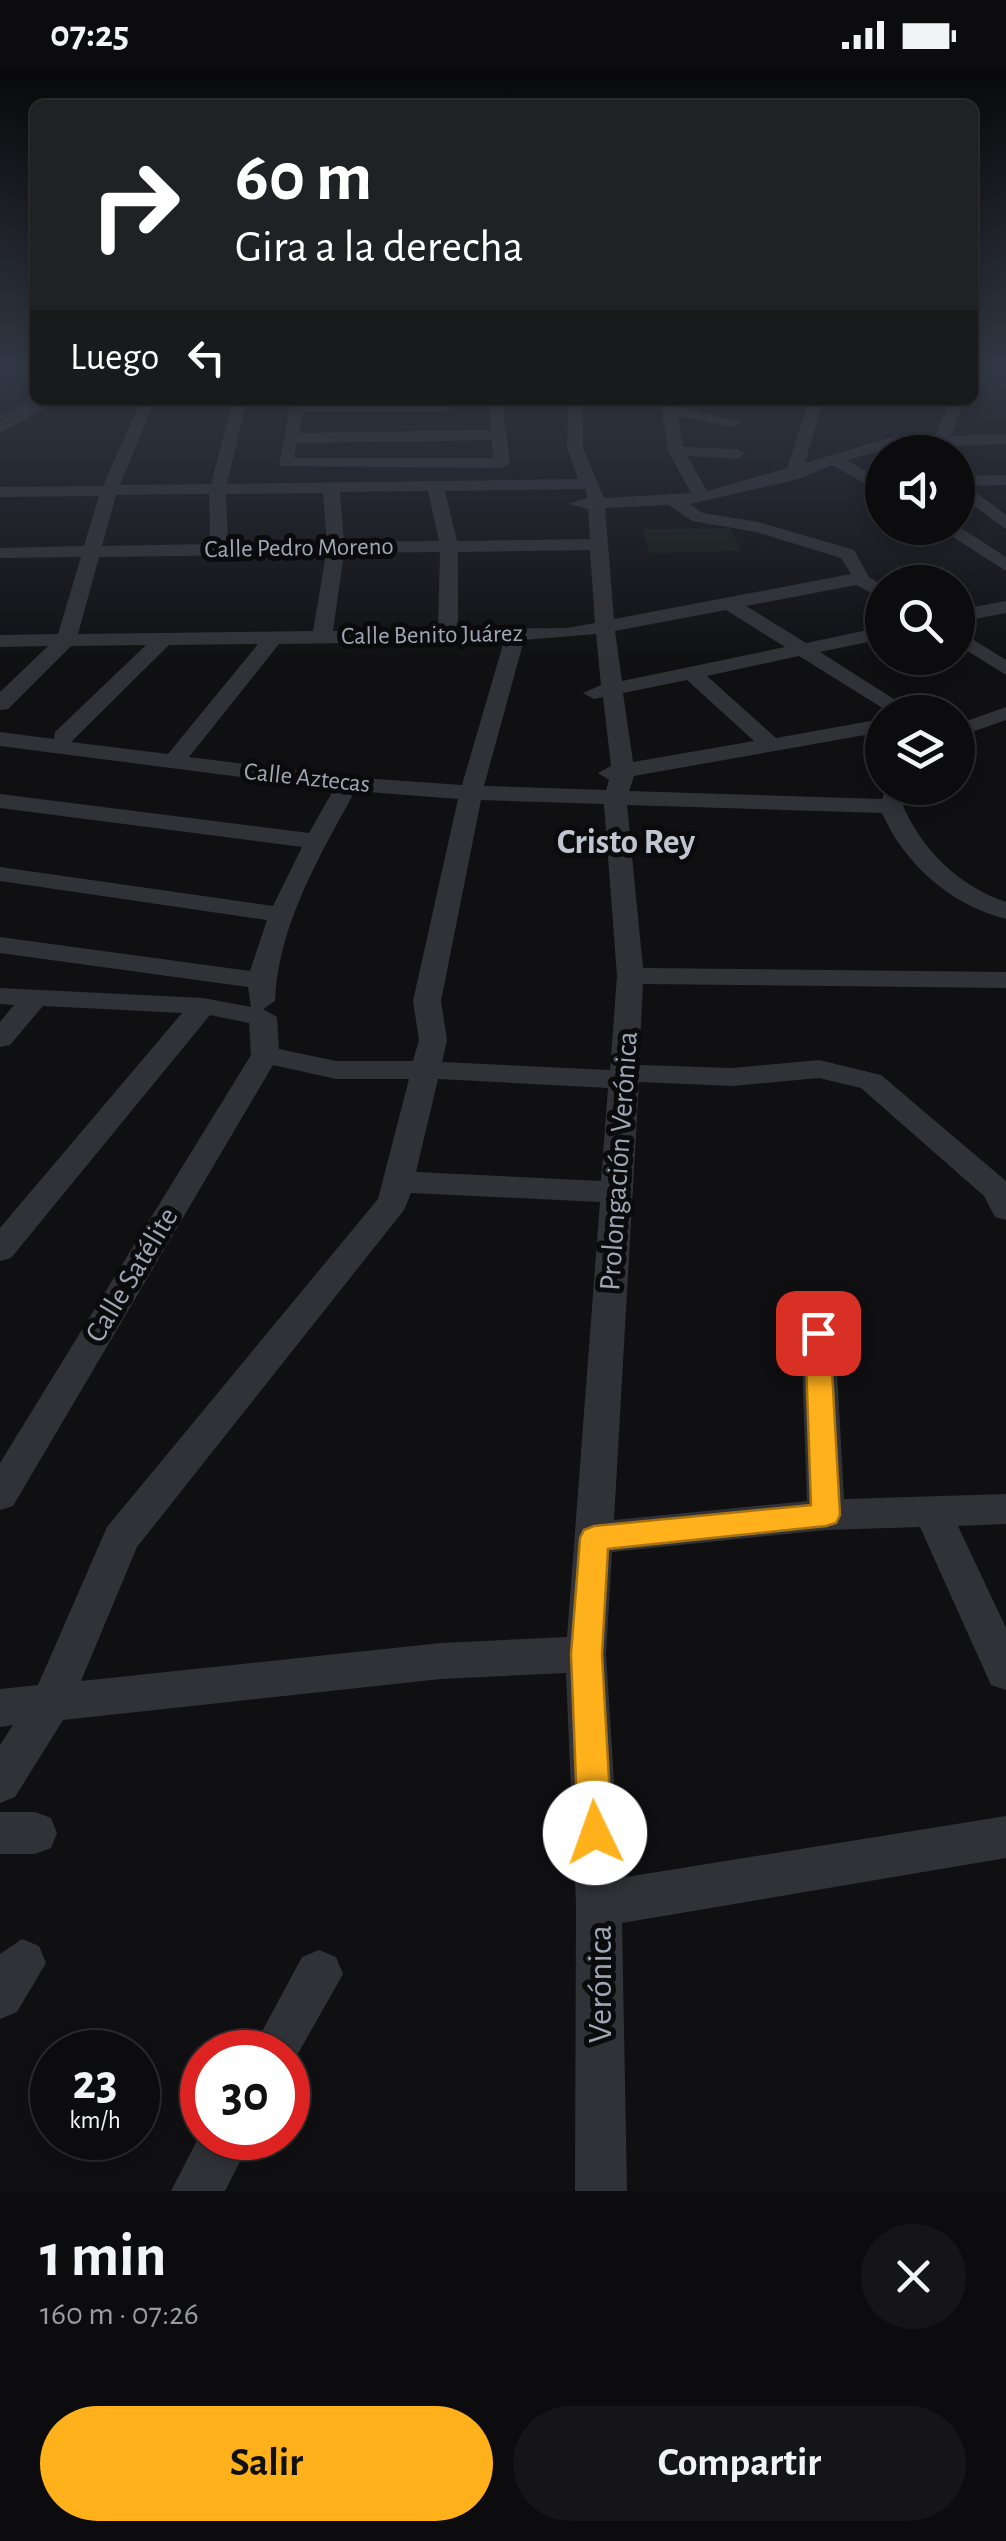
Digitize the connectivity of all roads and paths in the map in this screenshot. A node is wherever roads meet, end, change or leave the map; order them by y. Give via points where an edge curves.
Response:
1 (119, 468) edge
2 (223, 468) edge
3 (579, 468) edge
4 (685, 468) edge
5 (794, 468) edge
6 (813, 468) edge
7 (793, 474) junction
8 (1006, 480) edge
9 (975, 483) edge
10 (436, 489) junction
11 (332, 491) junction
12 (585, 491) junction
13 (0, 492) edge
14 (217, 492) junction
15 (108, 493) junction
16 (702, 498) junction
17 (975, 498) edge
18 (672, 500) junction
19 (1006, 524) edge
20 (589, 544) junction
21 (449, 545) junction
22 (975, 545) edge
23 (336, 548) junction
24 (219, 550) junction
25 (94, 552) junction
26 (0, 553) edge
27 (1006, 565) edge
28 (855, 580) junction
29 (865, 584) edge
30 (728, 603) junction
31 (1006, 606) edge
32 (975, 612) edge
33 (597, 630) junction
34 (448, 634) junction
35 (516, 634) junction
36 (322, 637) junction
37 (865, 637) edge
38 (273, 638) junction
39 (66, 640) junction
40 (164, 640) junction
41 (0, 641) edge
42 (975, 648) edge
43 (807, 650) junction
44 (1006, 669) edge
45 (690, 671) junction
46 (10, 688) edge
47 (603, 692) junction
48 (877, 695) edge
49 (0, 704) edge
50 (1006, 711) edge
51 (975, 714) edge
52 (975, 724) edge
53 (865, 729) edge
54 (63, 737) dead end
55 (0, 739) edge
56 (771, 744) junction
57 (172, 763) junction
58 (616, 782) junction
59 (348, 784) junction
60 (471, 794) junction
61 (865, 795) edge
62 (0, 801) edge
63 (896, 805) edge
64 (315, 841) junction
65 (0, 874) edge
66 (1006, 911) edge
67 (284, 915) junction
68 (0, 946) edge
69 (630, 976) junction
70 (259, 980) junction
71 (1006, 980) edge
72 (0, 996) edge
73 (35, 998) junction
74 (203, 1006) junction
75 (263, 1016) junction
76 (0, 1039) edge
77 (265, 1055) junction
78 (426, 1070) junction
79 (626, 1077) junction
80 (398, 1182) junction
81 (618, 1192) junction
82 (1006, 1210) edge
83 (1, 1248) edge
84 (818, 1333) dead end
85 (0, 1496) edge
86 (1006, 1509) edge
87 (932, 1512) junction
88 (826, 1515) junction
89 (594, 1538) junction
90 (586, 1654) junction
91 (1006, 1672) edge
92 (51, 1702) junction
93 (0, 1708) edge
94 (0, 1783) edge
95 (1006, 1837) edge
96 (599, 1904) junction
97 (319, 1974) dead end
98 (287, 2030) edge
99 (215, 2160) edge
100 (197, 2191) edge
101 (601, 2191) edge

1 - 15 street
2 - 14 street
3 - 12 street, Prolongación Verónica
4 - 16 street
5 - 7 street
6 - 7 street
7 - 16 street
8 - 9 street
10 - 11 street
10 - 12 street
10 - 21 street
11 - 14 street
11 - 23 street
12 - 18 street
12 - 20 street, Prolongación Verónica
13 - 15 street
14 - 15 street
14 - 24 street
15 - 25 street
16 - 18 street
17 - 19 street
18 - 28 street via 698,517 848,554 862,576
20 - 21 street, Calle Pedro Moreno
20 - 33 street, Prolongación Verónica
21 - 23 street, Calle Pedro Moreno
21 - 34 street
22 - 27 street
23 - 24 street, Calle Pedro Moreno
23 - 36 street
24 - 25 street, Calle Pedro Moreno
25 - 26 street, Calle Pedro Moreno
25 - 39 street
28 - 29 street
28 - 30 street, Calle Benito Juárez
30 - 33 street, Calle Benito Juárez
30 - 43 street
31 - 32 street
33 - 35 street, Calle Benito Juárez
33 - 47 street, Prolongación Verónica
34 - 35 street, Calle Benito Juárez
34 - 36 street, Calle Benito Juárez
35 - 60 street
36 - 38 street, Calle Benito Juárez
37 - 43 street
38 - 40 street, Calle Benito Juárez
38 - 57 street
39 - 40 street, Calle Benito Juárez
39 - 41 street, Calle Benito Juárez
39 - 46 street
40 - 54 street
42 - 44 street
43 - 45 street
43 - 48 street
45 - 47 street
45 - 56 street
46 - 49 street
47 - 58 street, Prolongación Verónica
50 - 51 street
50 - 52 street
53 - 56 street
55 - 57 street, Calle Aztecas
56 - 58 street
57 - 59 street, Calle Aztecas
58 - 60 street, Calle Aztecas
58 - 61 street
58 - 69 street, Prolongación Verónica
59 - 60 street, Calle Aztecas
59 - 64 street
60 - 78 street via 427,1002 433,1040
62 - 64 street
63 - 66 street via 904,840 950,883
64 - 67 street
65 - 67 street
67 - 70 street
68 - 70 street
69 - 71 street
69 - 79 street, Prolongación Verónica
70 - 75 street
72 - 73 street
73 - 74 street
73 - 76 street
74 - 75 street
74 - 83 street
75 - 77 street
77 - 78 street via 336,1070
77 - 85 street, Calle Satélite
78 - 79 street
78 - 80 street
79 - 81 street, Prolongación Verónica
79 - 82 street via 819,1069 871,1081 996,1190
80 - 81 street
80 - 92 street via 393,1202 121,1538
81 - 89 street, Prolongación Verónica
84 - 88 street
86 - 87 street
87 - 88 street
87 - 91 street
88 - 89 street
89 - 90 street, Verónica
90 - 92 street via 440,1661
90 - 96 street, Verónica
92 - 93 street
92 - 94 street
95 - 96 street
96 - 101 street, Verónica
97 - 98 street
99 - 100 street

